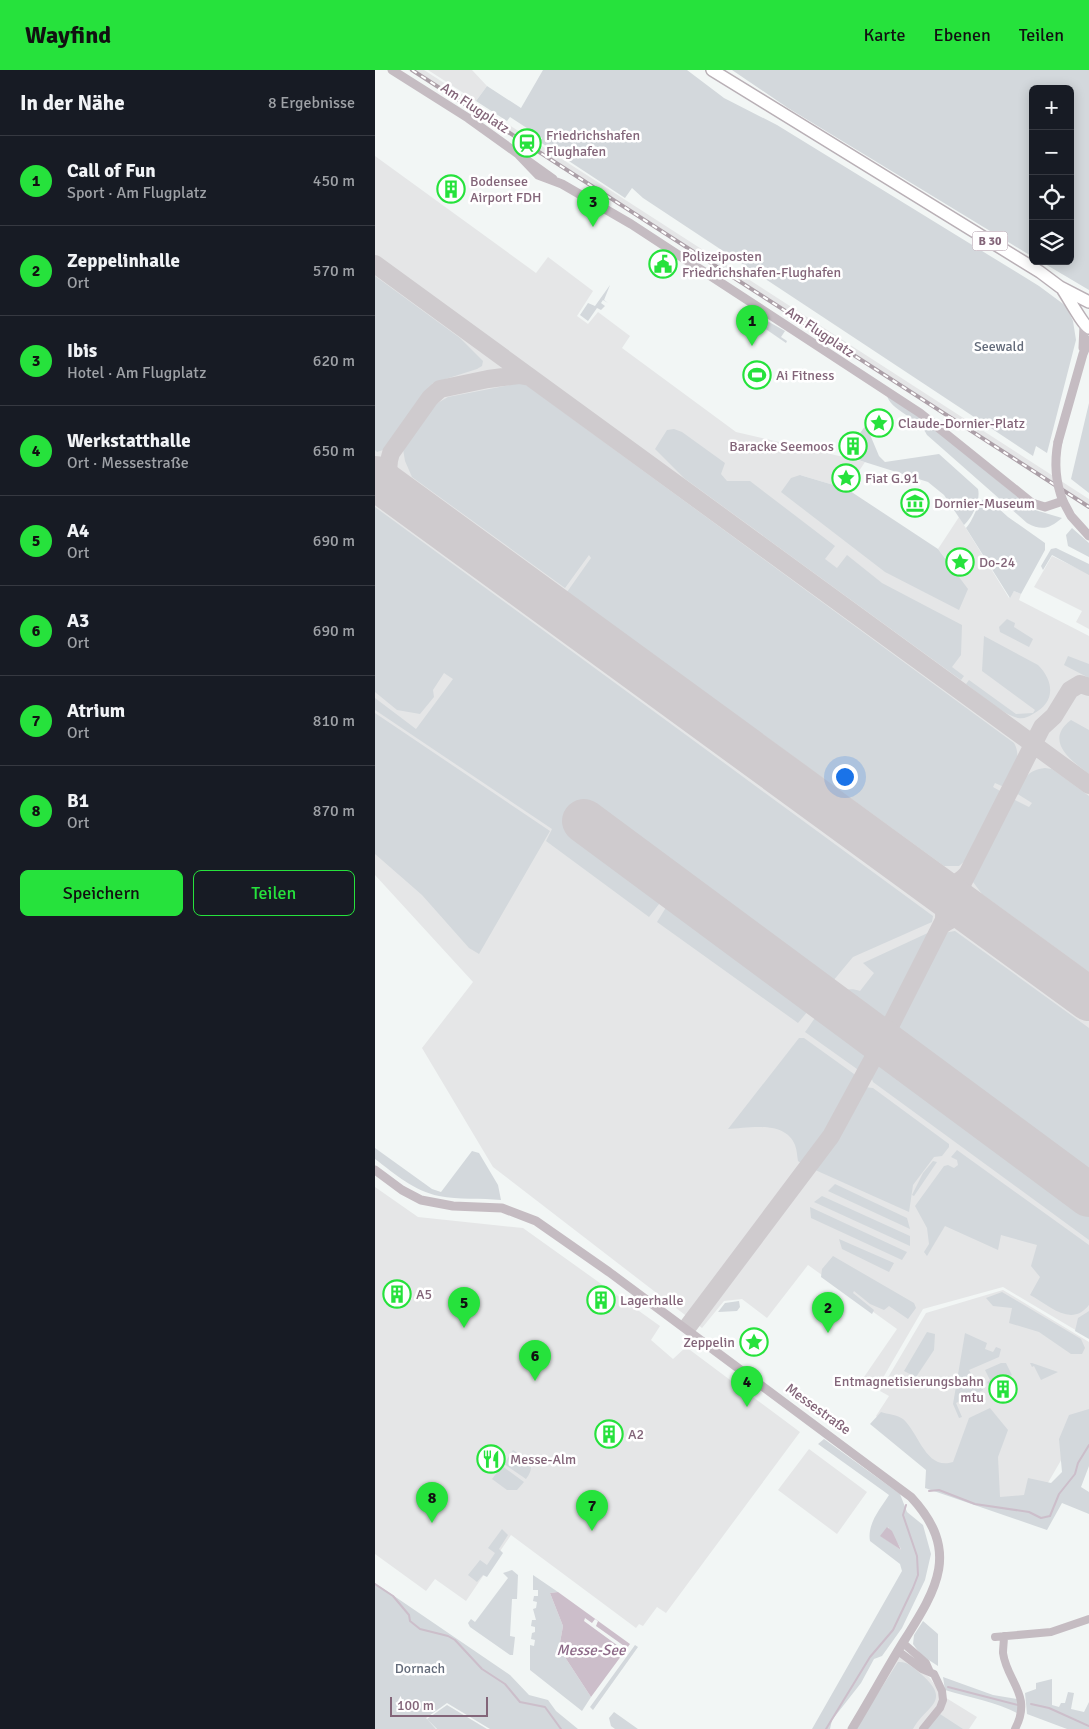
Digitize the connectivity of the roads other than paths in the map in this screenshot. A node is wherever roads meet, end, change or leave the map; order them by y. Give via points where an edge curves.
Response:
1 (392, 70) edge
2 (711, 70) edge
3 (1061, 287) junction
4 (1089, 302) edge
5 (1084, 322) edge
6 (1089, 340) edge
7 (1083, 354) junction
8 (1063, 501) junction
9 (1087, 534) edge
10 (375, 1170) edge
11 (1089, 1619) edge
12 (1004, 1636) junction
13 (995, 1637) dead end
14 (901, 1647) junction
15 (852, 1729) edge
16 (923, 1729) edge
17 (1015, 1729) edge

1 - 8 street, Am Flugplatz via 468,118 555,182 631,224 920,413 1031,503 1045,507
2 - 3 main road, B 30
3 - 4 main road, B 30
3 - 5 main road, B 30
4 - 5 main road, B 30 via 1082,308
5 - 7 street
6 - 7 street
7 - 8 street, bridge via 1058,442 1055,465
8 - 9 street
10 - 14 street, Messestraße via 421,1200 453,1206 503,1208 536,1221 911,1497 933,1524 939,1546 939,1566 934,1588
11 - 12 street via 1051,1632
12 - 13 street
12 - 17 street via 1003,1653 1021,1701 1020,1718
14 - 15 street, Messestraße
14 - 16 street via 926,1663 941,1690 943,1700 940,1708

